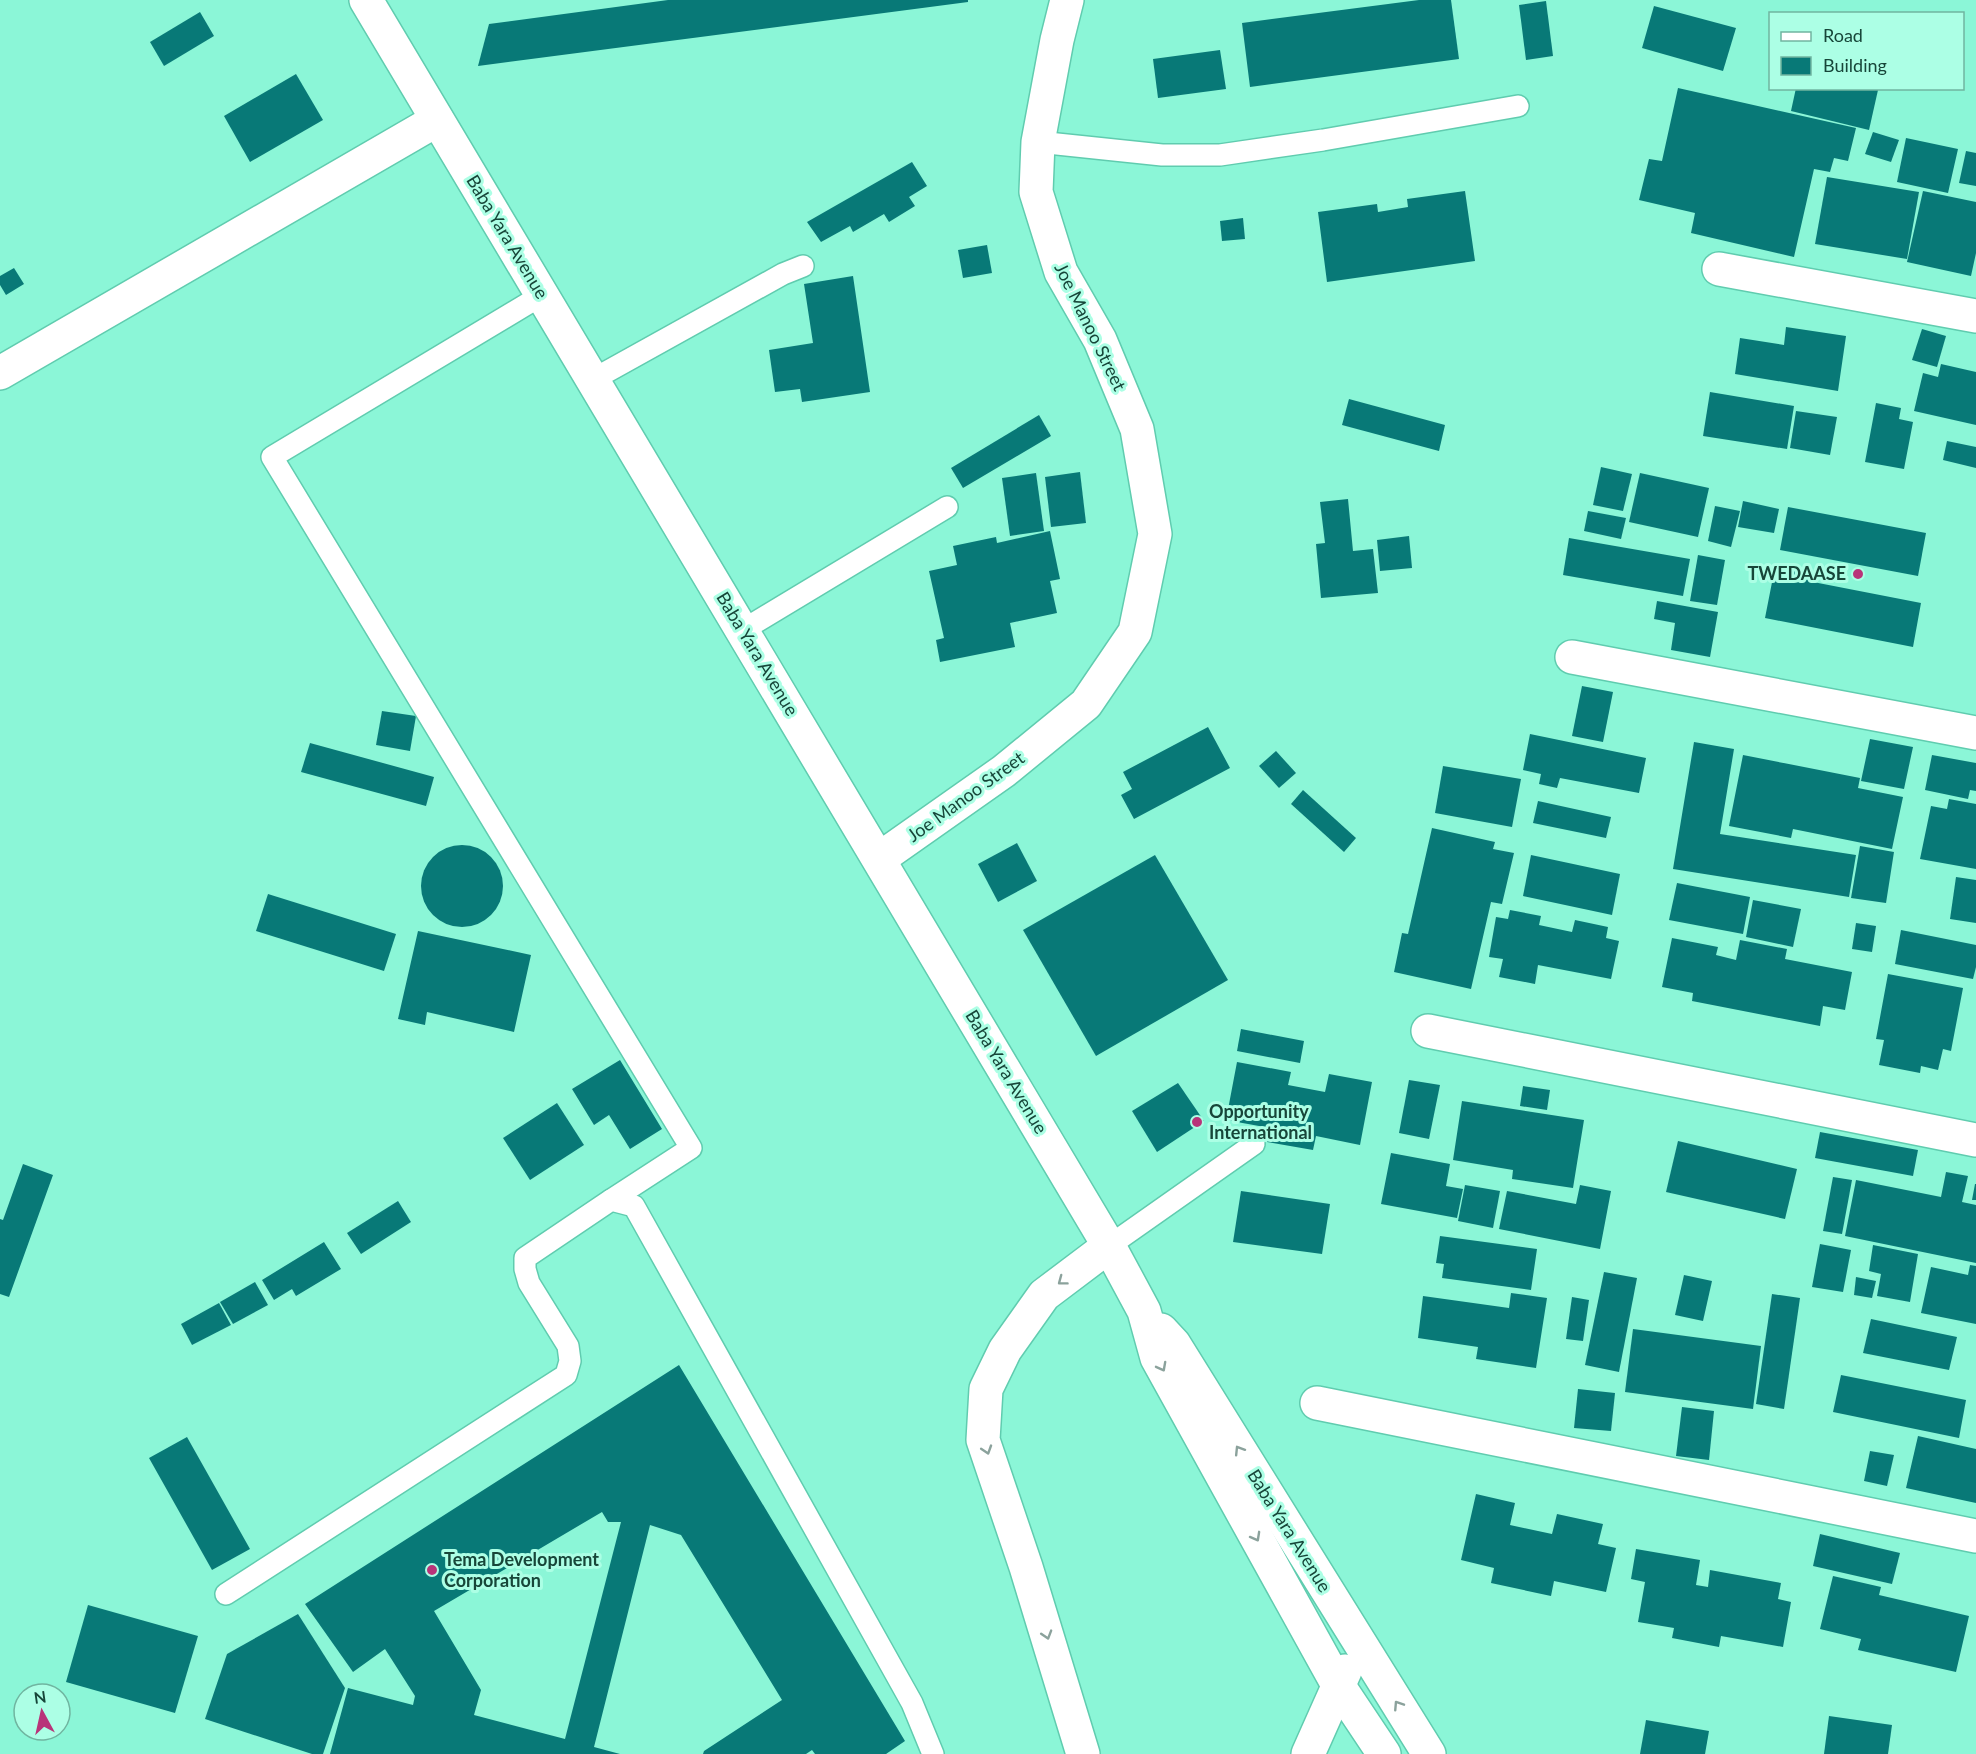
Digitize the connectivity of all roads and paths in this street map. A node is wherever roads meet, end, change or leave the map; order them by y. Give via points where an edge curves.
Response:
1 (366, 0) edge
2 (1067, 0) edge
3 (1518, 106) dead end
4 (437, 120) junction
5 (1038, 142) junction
6 (802, 266) dead end
7 (1719, 269) dead end
8 (542, 295) junction
9 (1976, 316) edge
10 (0, 373) edge
11 (592, 380) junction
12 (947, 507) dead end
13 (742, 630) junction
14 (1572, 657) dead end
15 (1976, 733) edge
16 (879, 860) junction
17 (1428, 1031) dead end
18 (1976, 1140) edge
19 (1254, 1144) dead end
20 (611, 1200) junction
21 (1109, 1246) junction
22 (1144, 1311) junction
23 (1317, 1402) dead end
24 (1976, 1536) edge
25 (226, 1594) dead end
26 (1359, 1644) junction
27 (1338, 1685) junction
28 (933, 1754) edge
29 (1083, 1754) edge
30 (1308, 1754) edge
31 (1384, 1754) edge
32 (1430, 1754) edge

1 - 4 street, Baba Yara Avenue
2 - 5 street, Joe Manoo Street
3 - 5 lane via 1220,155 1162,154
4 - 8 street, Baba Yara Avenue
4 - 10 street
5 - 16 street, Joe Manoo Street via 1036,192 1061,272 1100,340 1137,429 1155,534 1135,632 1086,705 1004,771
6 - 11 lane
7 - 9 street
8 - 11 street, Baba Yara Avenue
8 - 20 lane via 272,457 691,1148
11 - 13 street, Baba Yara Avenue
12 - 13 lane
13 - 16 street, Baba Yara Avenue
14 - 15 street
16 - 21 street, Baba Yara Avenue
17 - 18 street
19 - 21 lane
20 - 25 lane via 525,1258 529,1283 568,1346 570,1361 566,1375
20 - 28 lane via 634,1206 912,1703
21 - 22 street, Baba Yara Avenue
21 -> 29 street via 1044,1295 1005,1350 986,1389 983,1440
26 -> 22 street, Baba Yara Avenue via 1174,1344
22 -> 27 street, Baba Yara Avenue via 1157,1358
23 - 24 street
26 - 27 street
32 -> 26 street, Baba Yara Avenue
27 - 30 street
27 - 31 street, Baba Yara Avenue

